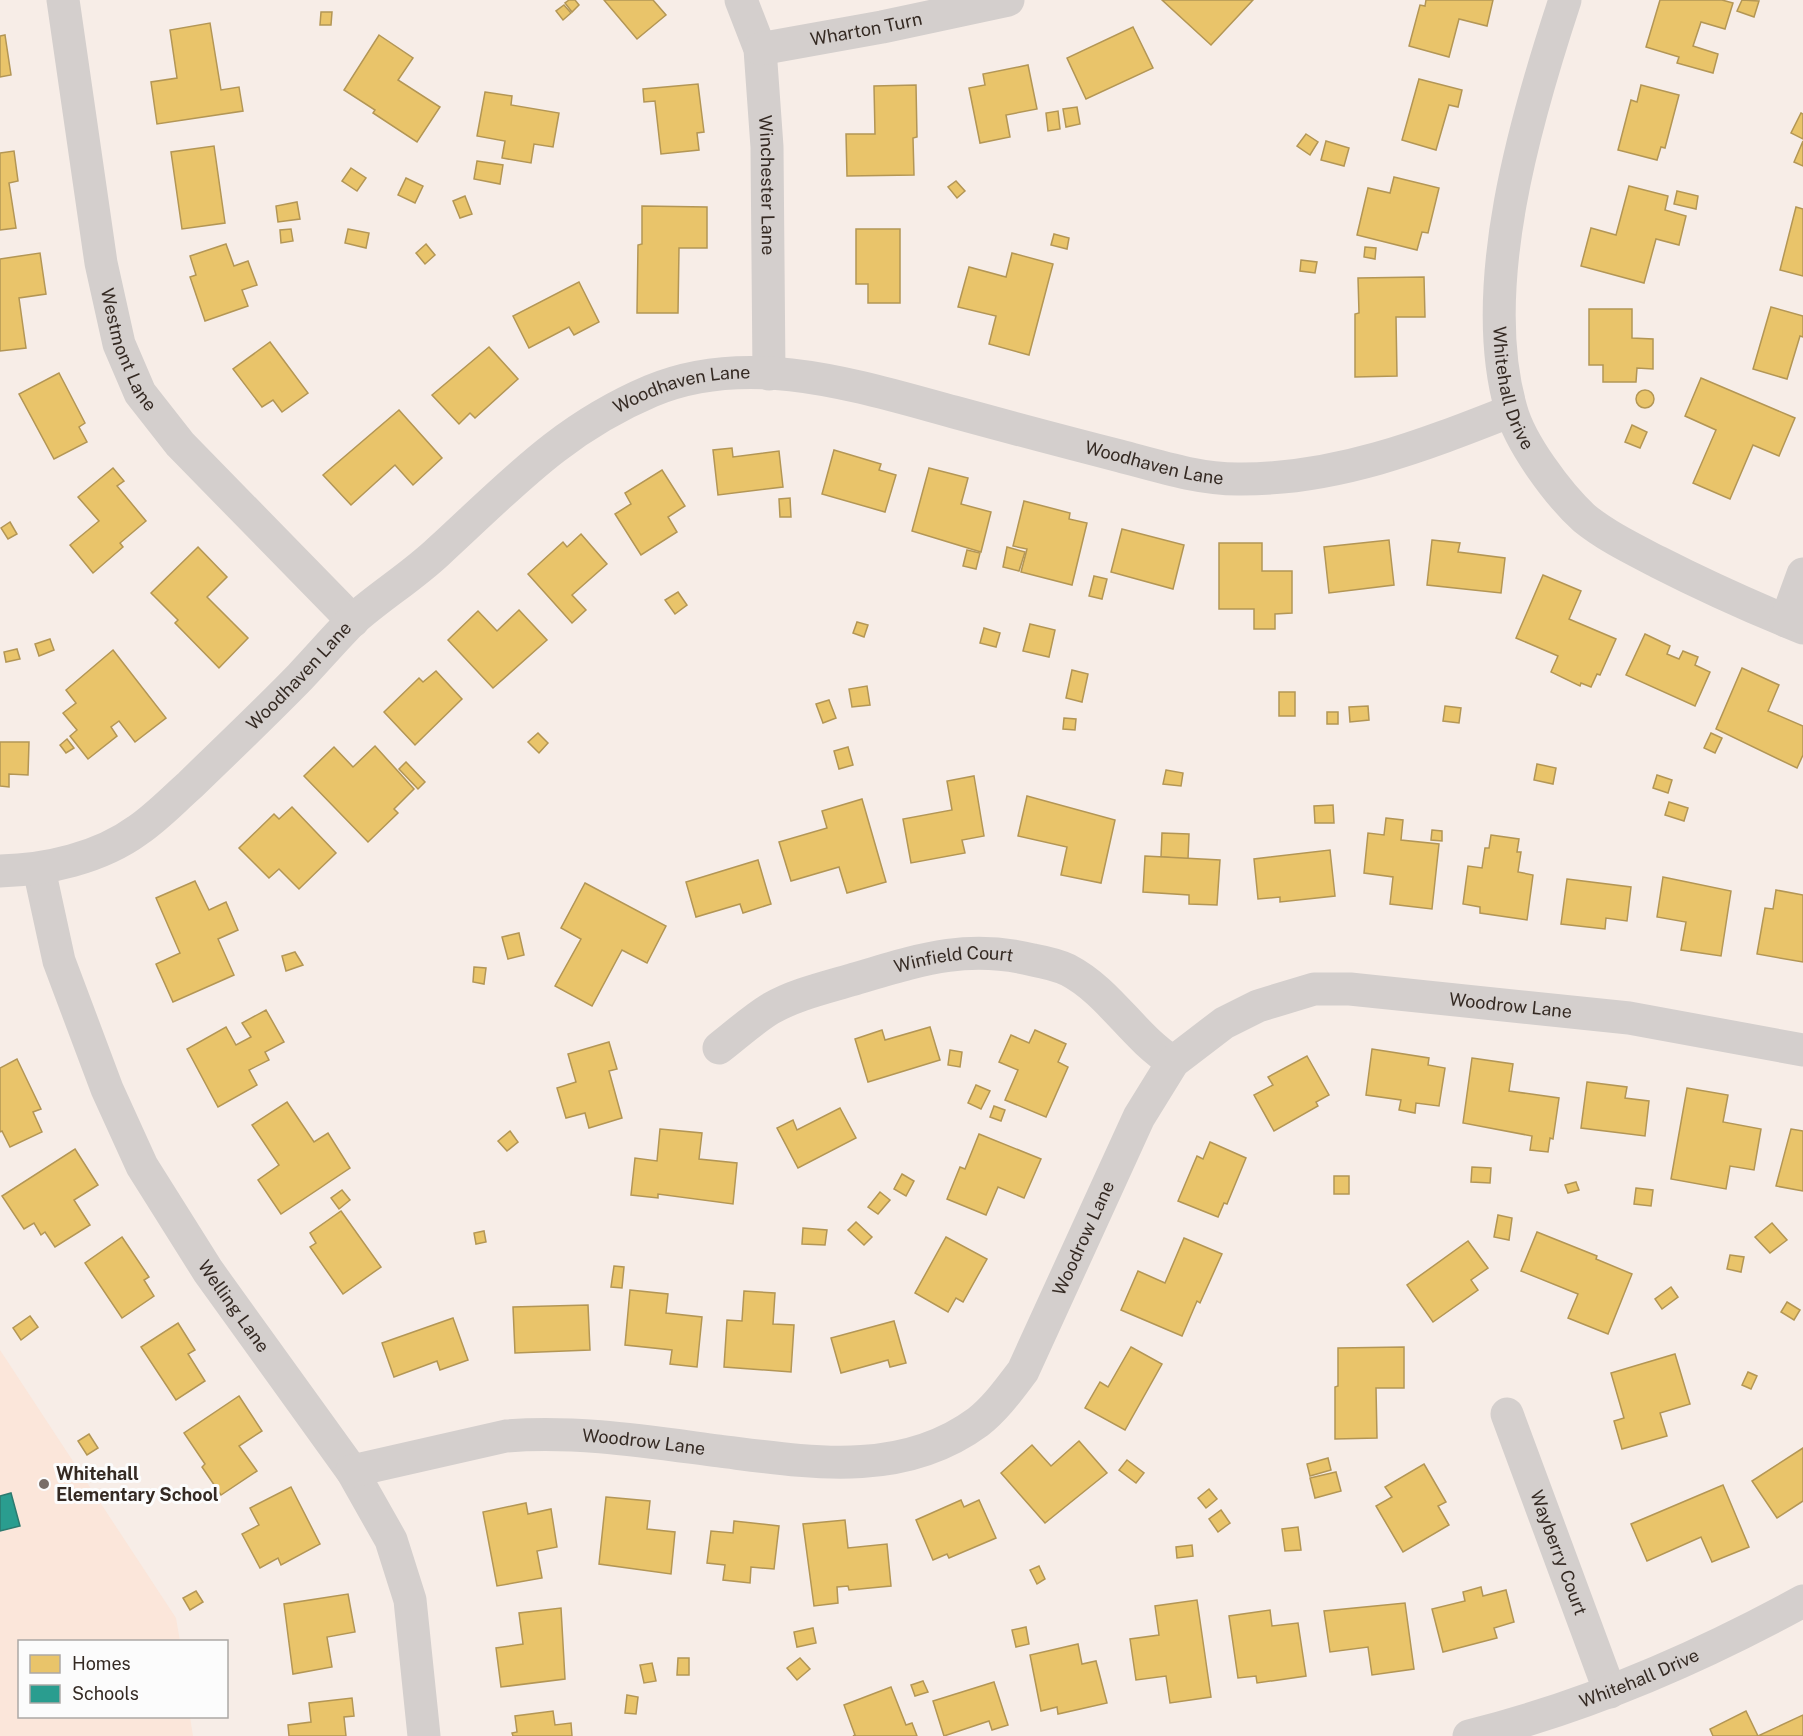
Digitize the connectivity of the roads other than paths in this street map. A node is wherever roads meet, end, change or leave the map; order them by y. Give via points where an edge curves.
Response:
1 (63, 0) edge
2 (741, 0) edge
3 (1008, 0) edge
4 (1565, 0) edge
5 (760, 49) junction
6 (769, 374) junction
7 (1511, 411) junction
8 (1803, 574) edge
9 (353, 621) junction
10 (1795, 625) edge
11 (39, 869) junction
12 (0, 872) edge
13 (720, 1048) dead end
14 (1803, 1050) edge
15 (1173, 1062) junction
16 (1507, 1414) dead end
17 (352, 1471) junction
18 (1803, 1601) edge
19 (1610, 1692) junction
20 (424, 1736) edge
21 (1469, 1736) edge

1 - 9 street, Westmont Lane via 103,274 119,344 140,393 180,444
2 - 5 street, Winchester Lane
3 - 5 street, Wharton Turn
4 - 7 street, Whitehall Drive via 1547,54 1507,234 1499,350
5 - 6 street, Winchester Lane via 768,147
6 - 7 street, Woodhaven Lane via 878,390 1150,464 1236,479 1303,476 1361,465
6 - 9 street, Woodhaven Lane via 677,382 596,417 510,482 438,553
7 - 10 street, Whitehall Drive via 1532,454 1584,517 1618,542 1696,582
8 - 10 street
9 - 11 street, Woodhaven Lane via 248,730 136,832 89,854
11 - 12 street, Woodhaven Lane
11 - 17 street, Welling Lane via 59,961 106,1089 142,1166 208,1271
13 - 15 street, Winfield Court via 769,1009 791,999 901,965 963,952 988,952 1066,969 1101,994 1160,1054
14 - 15 street, Woodrow Lane via 1629,1018 1350,989 1314,989 1258,1006 1224,1023
15 - 17 street, Woodrow Lane via 1139,1117 1023,1371 979,1421 949,1438 865,1463 818,1464 594,1437 531,1434 506,1436
16 - 19 street, Wayberry Court
17 - 20 street, Welling Lane via 391,1540 402,1569 410,1600
18 - 19 street, Whitehall Drive
19 - 21 street, Whitehall Drive

